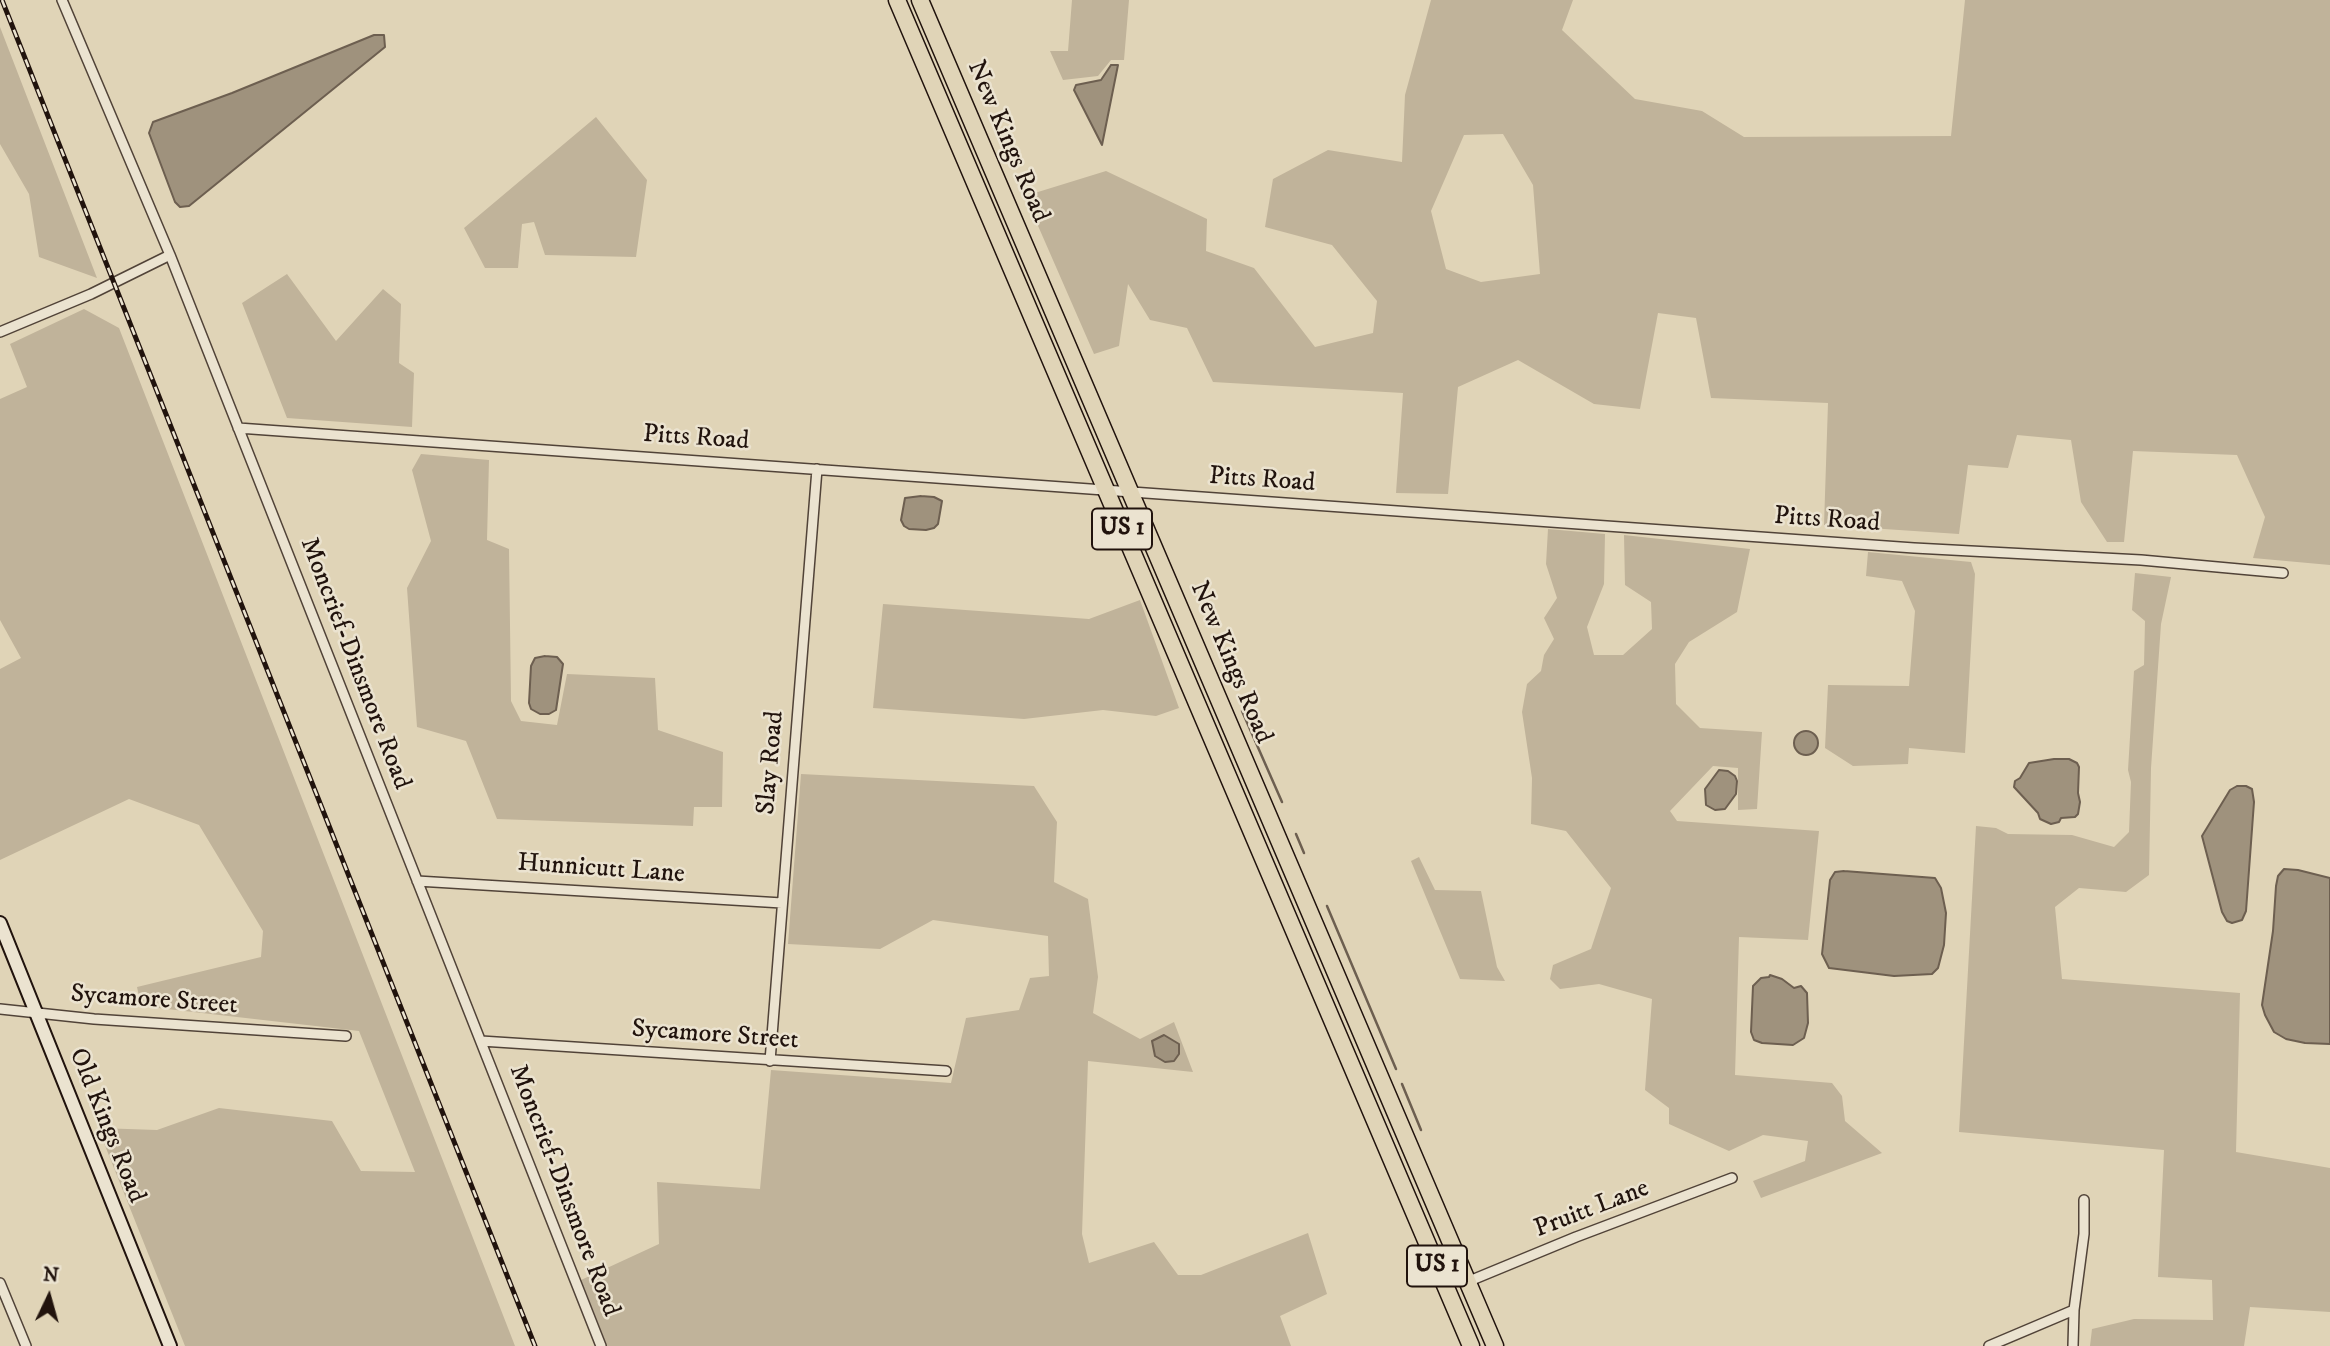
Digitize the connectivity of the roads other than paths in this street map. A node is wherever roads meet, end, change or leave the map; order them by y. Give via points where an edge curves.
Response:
1 (62, 0) edge
2 (897, 0) edge
3 (920, 0) edge
4 (1002, 191) junction
5 (982, 200) junction
6 (170, 255) junction
7 (0, 332) edge
8 (238, 428) junction
9 (817, 469) junction
10 (1106, 491) junction
11 (1131, 492) junction
12 (2283, 573) dead end
13 (1275, 832) junction
14 (1255, 841) junction
15 (417, 881) junction
16 (782, 903) junction
17 (0, 923) edge
18 (0, 1009) edge
19 (36, 1012) junction
20 (346, 1036) dead end
21 (481, 1041) junction
22 (770, 1061) junction
23 (946, 1071) dead end
24 (1423, 1178) junction
25 (1732, 1178) dead end
26 (1403, 1187) junction
27 (2084, 1199) dead end
28 (1467, 1282) junction
29 (0, 1283) edge
30 (2074, 1310) junction
31 (26, 1346) edge
32 (170, 1346) edge
33 (601, 1346) edge
34 (1471, 1346) edge
35 (1495, 1346) edge
36 (1989, 1346) edge
37 (2073, 1346) edge

1 - 6 street, Moncrief-Dinsmore Road
2 - 5 highway, New Kings Road / US 1
3 - 4 highway, New Kings Road / US 1
4 - 5 street
4 - 11 highway, New Kings Road / US 1
5 - 10 highway, New Kings Road / US 1
6 - 7 street
6 - 8 street, Moncrief-Dinsmore Road
8 - 9 street, Pitts Road
8 - 15 street, Moncrief-Dinsmore Road
9 - 10 street, Pitts Road
9 - 16 street, Slay Road
10 - 11 street, Pitts Road
10 - 14 highway, New Kings Road / US 1
11 - 12 street, Pitts Road
11 - 13 highway, New Kings Road / US 1
13 - 14 street
13 - 24 highway, New Kings Road / US 1
14 - 26 highway, New Kings Road / US 1
15 - 16 street, Hunnicutt Lane
15 - 21 street, Moncrief-Dinsmore Road
16 - 22 street, Slay Road
17 - 19 street, Old Kings Road
18 - 19 street, Sycamore Street
19 - 20 street, Sycamore Street
19 - 32 street, Old Kings Road
21 - 22 street, Sycamore Street
21 - 33 street, Moncrief-Dinsmore Road
22 - 23 street, Sycamore Street
24 - 26 street
24 - 28 highway, New Kings Road / US 1
25 - 28 street, Pruitt Lane
26 - 34 highway, New Kings Road / US 1
27 - 30 street
28 - 35 highway, New Kings Road / US 1
29 - 31 street
30 - 36 street
30 - 37 street

